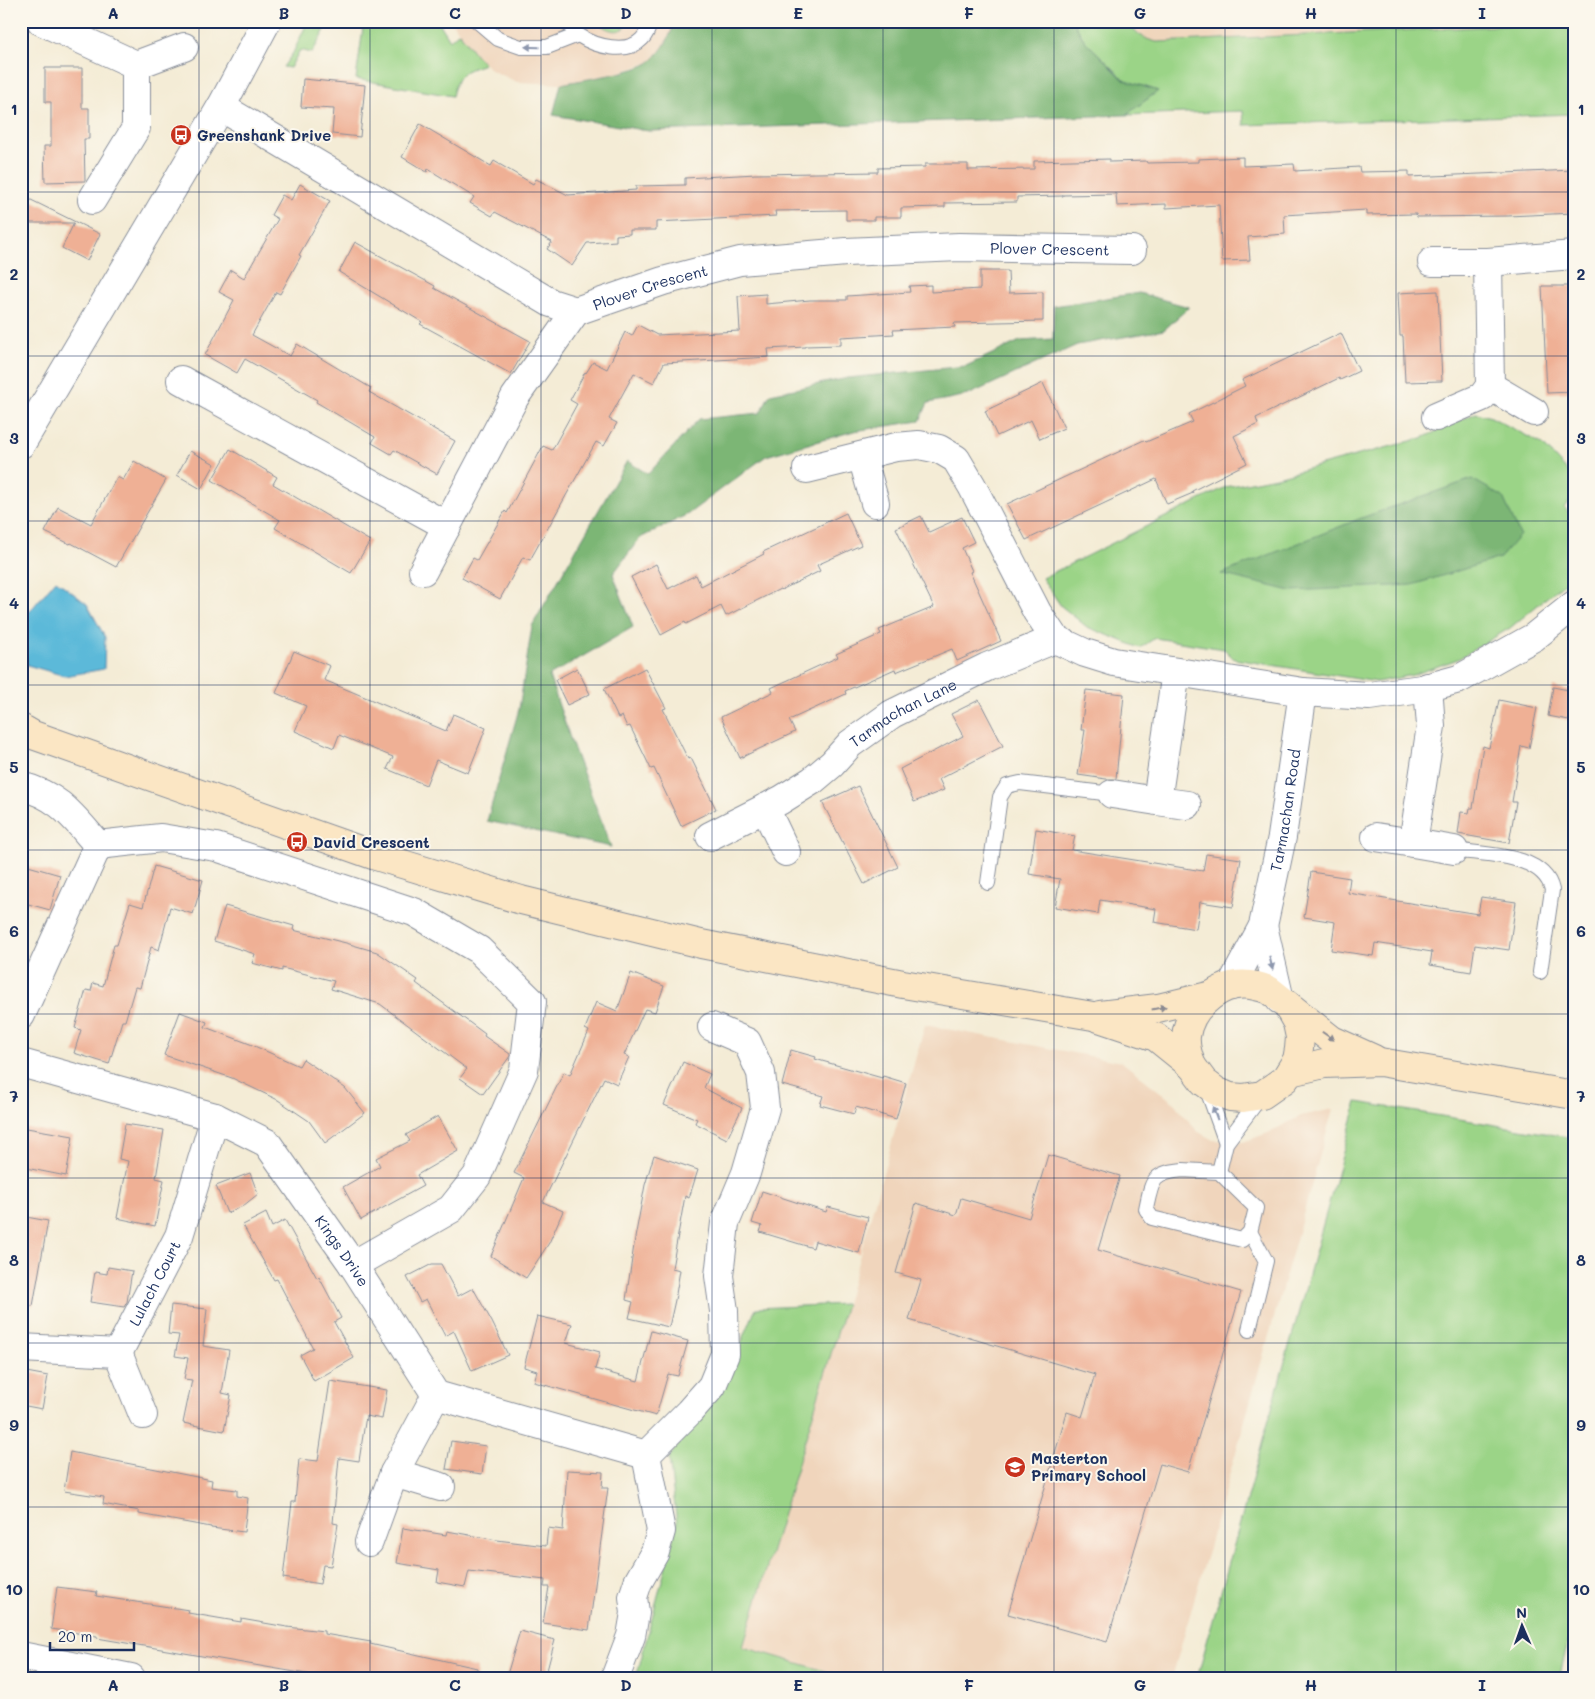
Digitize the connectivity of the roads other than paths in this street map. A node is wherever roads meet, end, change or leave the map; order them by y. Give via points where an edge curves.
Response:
1 (41, 21) edge
2 (268, 21) edge
3 (566, 21) edge
4 (650, 21) edge
5 (478, 22) edge
6 (578, 35) junction
7 (184, 47) dead end
8 (136, 65) junction
9 (221, 107) junction
10 (92, 200) dead end
11 (1132, 250) dead end
12 (1574, 255) edge
13 (1432, 262) dead end
14 (1488, 262) junction
15 (576, 311) junction
16 (181, 380) dead end
17 (1490, 386) junction
18 (1534, 412) dead end
19 (1436, 417) dead end
20 (21, 444) edge
21 (862, 456) junction
22 (807, 469) dead end
23 (875, 502) dead end
24 (447, 526) junction
25 (422, 571) dead end
26 (1574, 605) edge
27 (1055, 639) junction
28 (1176, 672) junction
29 (1428, 687) junction
30 (1303, 692) junction
31 (25, 732) edge
32 (21, 786) edge
33 (1112, 794) joint
34 (1157, 801) junction
35 (1187, 806) dead end
36 (765, 808) junction
37 (710, 836) dead end
38 (1376, 837) dead end
39 (1413, 843) junction
40 (98, 845) junction
41 (1454, 850) joint
42 (786, 852) dead end
43 (988, 883) dead end
44 (1263, 926) junction
45 (1540, 972) dead end
46 (1222, 990) junction
47 (1284, 1004) junction
48 (21, 1015) edge
49 (1093, 1016) junction
50 (712, 1027) dead end
51 (1380, 1062) junction
52 (21, 1063) edge
53 (1290, 1072) junction
54 (1198, 1074) junction
55 (1262, 1095) junction
56 (1574, 1095) edge
57 (215, 1117) junction
58 (1226, 1143) junction
59 (1219, 1172) junction
60 (1250, 1232) junction
61 (354, 1264) junction
62 (1249, 1330) dead end
63 (21, 1348) edge
64 (118, 1353) junction
65 (436, 1395) junction
66 (143, 1415) dead end
67 (646, 1455) junction
68 (394, 1473) junction
69 (441, 1487) dead end
70 (369, 1542) dead end
71 (21, 1656) edge
72 (130, 1678) edge
73 (615, 1678) edge

1 - 8 street
2 - 9 street
3 - 6 lane
4 - 6 lane via 642,40 623,48 593,43
6 -> 5 lane via 547,47 521,46 498,39
7 - 8 street
8 - 10 street via 136,128
9 - 15 street, Plover Crescent via 551,303
9 - 20 street
11 - 15 street, Plover Crescent via 960,247 740,261 663,281
12 - 14 street
13 - 14 street
14 - 17 street
15 - 24 street via 515,397
16 - 24 street
17 - 18 street
17 - 19 street via 1482,396
21 - 22 street
21 - 23 street
21 - 27 street via 919,445 939,449 956,459 1028,596
24 - 25 street
26 - 29 street via 1526,642 1459,679
27 - 28 street via 1114,662
27 - 36 street, Tarmachan Lane via 987,667 892,714 850,744 813,780
28 - 30 street
28 - 34 street
29 - 30 street via 1369,696
29 - 39 street via 1431,726
30 - 44 street, Tarmachan Road via 1282,837
31 - 49 main road via 376,856 521,900 701,944 903,984
32 - 40 street via 38,790 65,807
33 - 34 street
33 - 43 lane via 1020,783 1007,786 1000,797
34 - 35 street
36 - 37 street, Tarmachan Lane
36 - 42 street
38 - 39 street
39 - 41 street
40 - 48 street
40 - 61 street via 161,838 216,847 414,912 479,950 532,1002 524,1070 477,1176 451,1209
41 - 45 lane via 1520,860 1537,867 1550,880 1552,890
44 - 46 street, Tarmachan Road
44 -> 47 street, Tarmachan Road
46 - 47 main road via 1243,984 1258,986 1269,990
49 -> 46 main road via 1158,1008
46 - 54 main road via 1195,1010 1189,1023 1187,1053
47 -> 51 main road via 1332,1040
47 - 53 main road via 1297,1023 1300,1037 1297,1060
49 - 54 main road via 1156,1038
50 - 67 street via 747,1042 761,1073 765,1108 746,1173 726,1224 719,1276 724,1311 724,1354 712,1386
51 - 53 main road via 1324,1064
51 - 56 main road
52 - 57 street, Kings Drive
53 - 55 main road via 1286,1079
54 - 55 main road via 1216,1091 1230,1097
58 -> 54 lane
55 - 58 lane
57 - 61 street, Kings Drive via 267,1143
57 - 64 street, Lulach Court via 179,1236
58 - 59 lane
59 - 60 lane via 1256,1208
59 - 60 lane via 1164,1172 1151,1184 1146,1209 1152,1218 1242,1240
60 - 62 lane via 1266,1261
61 - 65 street, Kings Drive
63 - 64 street
64 - 66 street
65 - 67 street
65 - 68 street
67 - 73 street via 661,1531 655,1552 633,1597 631,1636
68 - 69 street
68 - 70 street
71 - 72 street

